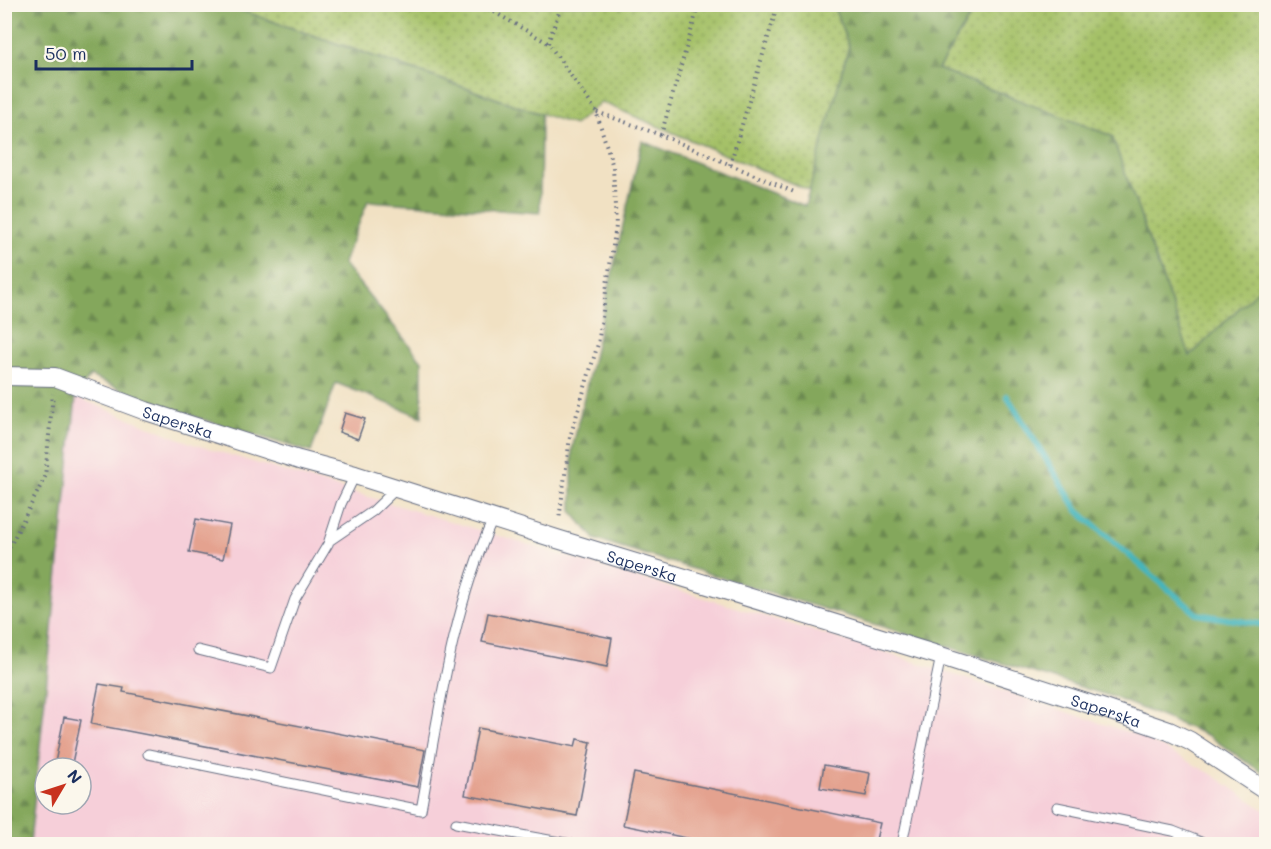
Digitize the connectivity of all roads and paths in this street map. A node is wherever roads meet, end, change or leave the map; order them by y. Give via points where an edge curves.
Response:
1 (478, 4) edge
2 (562, 4) edge
3 (699, 4) edge
4 (778, 4) edge
5 (548, 43) junction
6 (596, 111) junction
7 (661, 135) junction
8 (730, 165) junction
9 (794, 192) dead end
10 (4, 376) edge
11 (55, 377) junction
12 (355, 474) junction
13 (396, 489) junction
14 (493, 519) junction
15 (556, 539) junction
16 (329, 541) junction
17 (4, 558) edge
18 (198, 650) dead end
19 (941, 656) junction
20 (148, 754) dead end
21 (1266, 791) edge
22 (1057, 807) dead end
23 (456, 823) dead end
24 (571, 844) edge
25 (902, 844) edge
26 (1206, 844) edge

1 - 5 path
2 - 5 path
3 - 7 path
4 - 8 path
5 - 6 path
6 - 7 path
6 - 15 path via 613,167 616,226 597,344 570,437
7 - 8 path
8 - 9 path
10 - 11 street, Saperska
11 - 12 street, Saperska via 146,411
11 - 17 path via 45,477
12 - 13 street, Saperska
12 - 16 lane
13 - 14 street, Saperska
13 - 16 lane via 373,511
14 - 15 street, Saperska
14 - 20 lane via 467,587 421,810
15 - 19 street, Saperska
16 - 18 lane via 295,599 271,668
19 - 21 street, Saperska via 1168,731
19 - 25 lane
22 - 26 lane via 1173,831
23 - 24 lane

